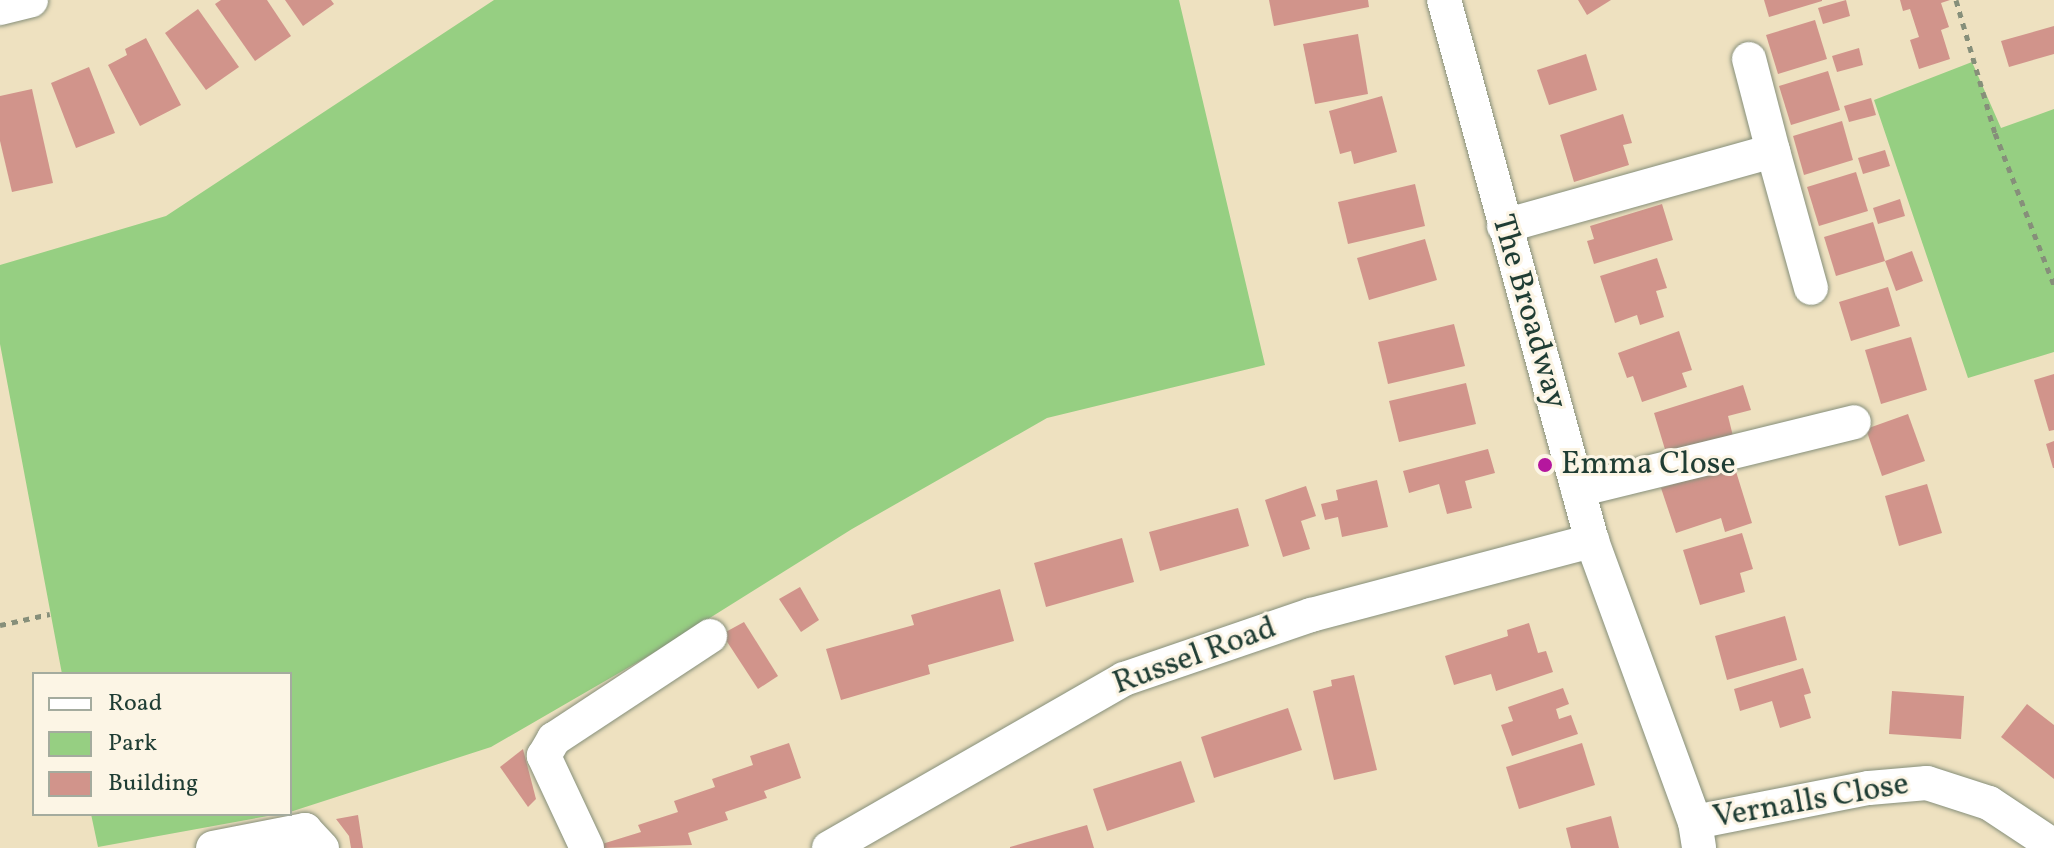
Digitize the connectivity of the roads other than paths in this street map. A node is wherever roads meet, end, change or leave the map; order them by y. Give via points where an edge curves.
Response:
1 (31, 0) edge
2 (1444, 0) edge
3 (0, 8) edge
4 (1749, 59) dead end
5 (1773, 151) junction
6 (1504, 226) junction
7 (1811, 288) dead end
8 (1854, 422) dead end
9 (1578, 490) junction
10 (1592, 541) junction
11 (710, 636) dead end
12 (1697, 835) edge
13 (2054, 846) edge
14 (213, 848) edge
15 (322, 848) edge
16 (587, 848) edge
17 (829, 848) edge

1 - 3 street
2 - 6 street, The Broadway
4 - 5 street
5 - 6 street
5 - 7 street
6 - 9 street, The Broadway
8 - 9 street
9 - 10 street, The Broadway
10 - 12 street, The Broadway
10 - 17 street, Russel Road via 1311,615 1124,679
11 - 16 street via 554,739 544,756
12 - 13 street, Vernalls Close via 1869,788 1927,783 1989,803
14 - 15 street via 305,830

